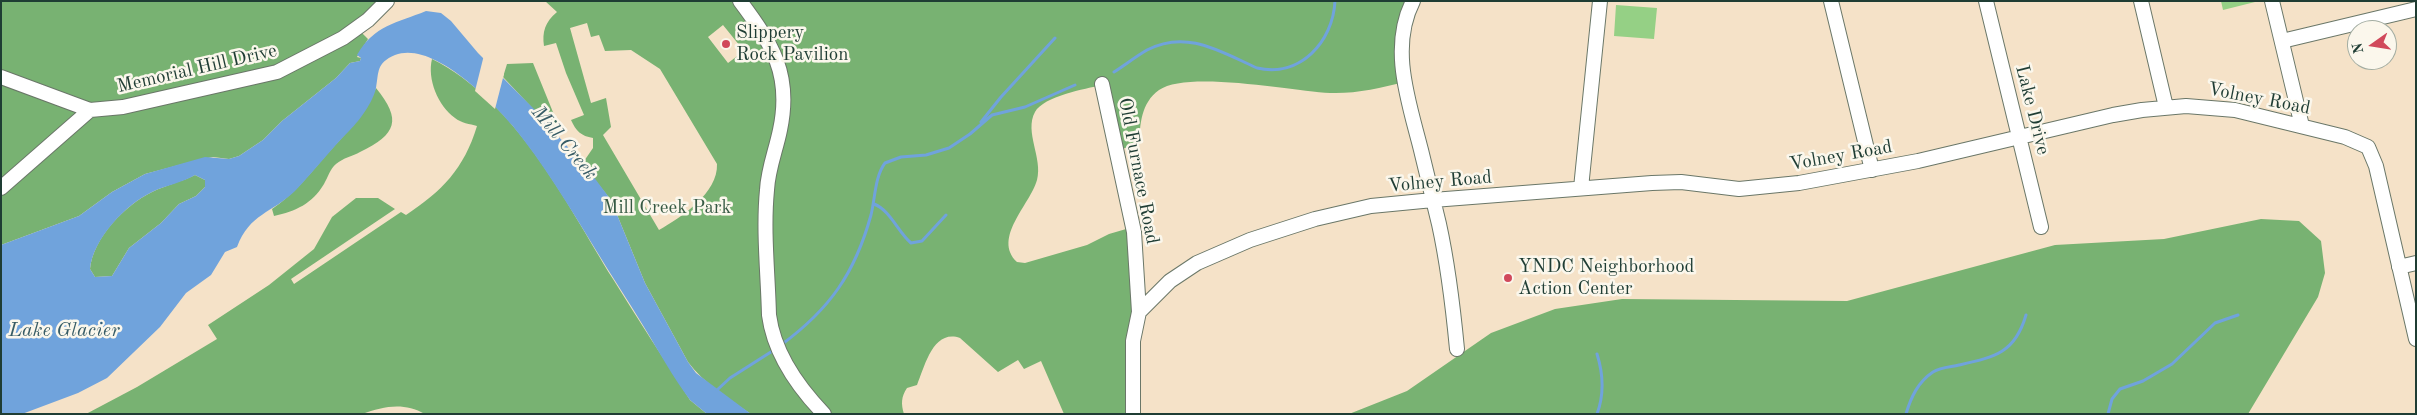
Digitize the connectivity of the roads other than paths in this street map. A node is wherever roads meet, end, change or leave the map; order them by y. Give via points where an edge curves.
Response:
1 (387, 1) edge
2 (740, 1) edge
3 (1414, 1) edge
4 (1600, 1) edge
5 (1831, 1) edge
6 (1986, 1) edge
7 (2141, 1) edge
8 (2272, 1) edge
9 (2416, 9) edge
10 (2282, 41) junction
11 (1, 77) edge
12 (1102, 84) dead end
13 (2166, 107) junction
14 (90, 110) junction
15 (2302, 126) junction
16 (2019, 137) junction
17 (1872, 170) junction
18 (1, 188) edge
19 (1581, 188) junction
20 (1433, 200) junction
21 (2041, 227) dead end
22 (2416, 263) edge
23 (2399, 267) junction
24 (1139, 312) junction
25 (2416, 339) edge
26 (1457, 349) dead end
27 (824, 414) edge
28 (1133, 414) edge

1 - 14 street, Memorial Hill Drive via 343,38 277,72 142,104
2 - 27 street via 772,47 782,84 781,129 769,174 766,201 768,315 782,356 799,384
3 - 20 street via 1404,26 1402,62 1410,110
4 - 19 street
5 - 17 street
6 - 16 street, Lake Drive
7 - 13 street
8 - 10 street
9 - 10 street
10 - 15 street
11 - 14 street, Memorial Hill Drive
12 - 24 street, Old Furnace Road via 1134,232
13 - 15 street, Volney Road via 2202,106 2235,110
13 - 16 street, Volney Road via 2112,115
14 - 18 street
15 - 23 street, Volney Road via 2356,140 2368,147 2376,166
16 - 17 street, Volney Road
16 - 21 street, Lake Drive
17 - 19 street, Volney Road via 1756,188 1679,182
19 - 20 street, Volney Road
20 - 24 street, Volney Road via 1350,210 1215,253 1180,274
20 - 26 street via 1449,279
22 - 23 street
23 - 25 street, Volney Road
24 - 28 street, Old Furnace Road via 1133,340

